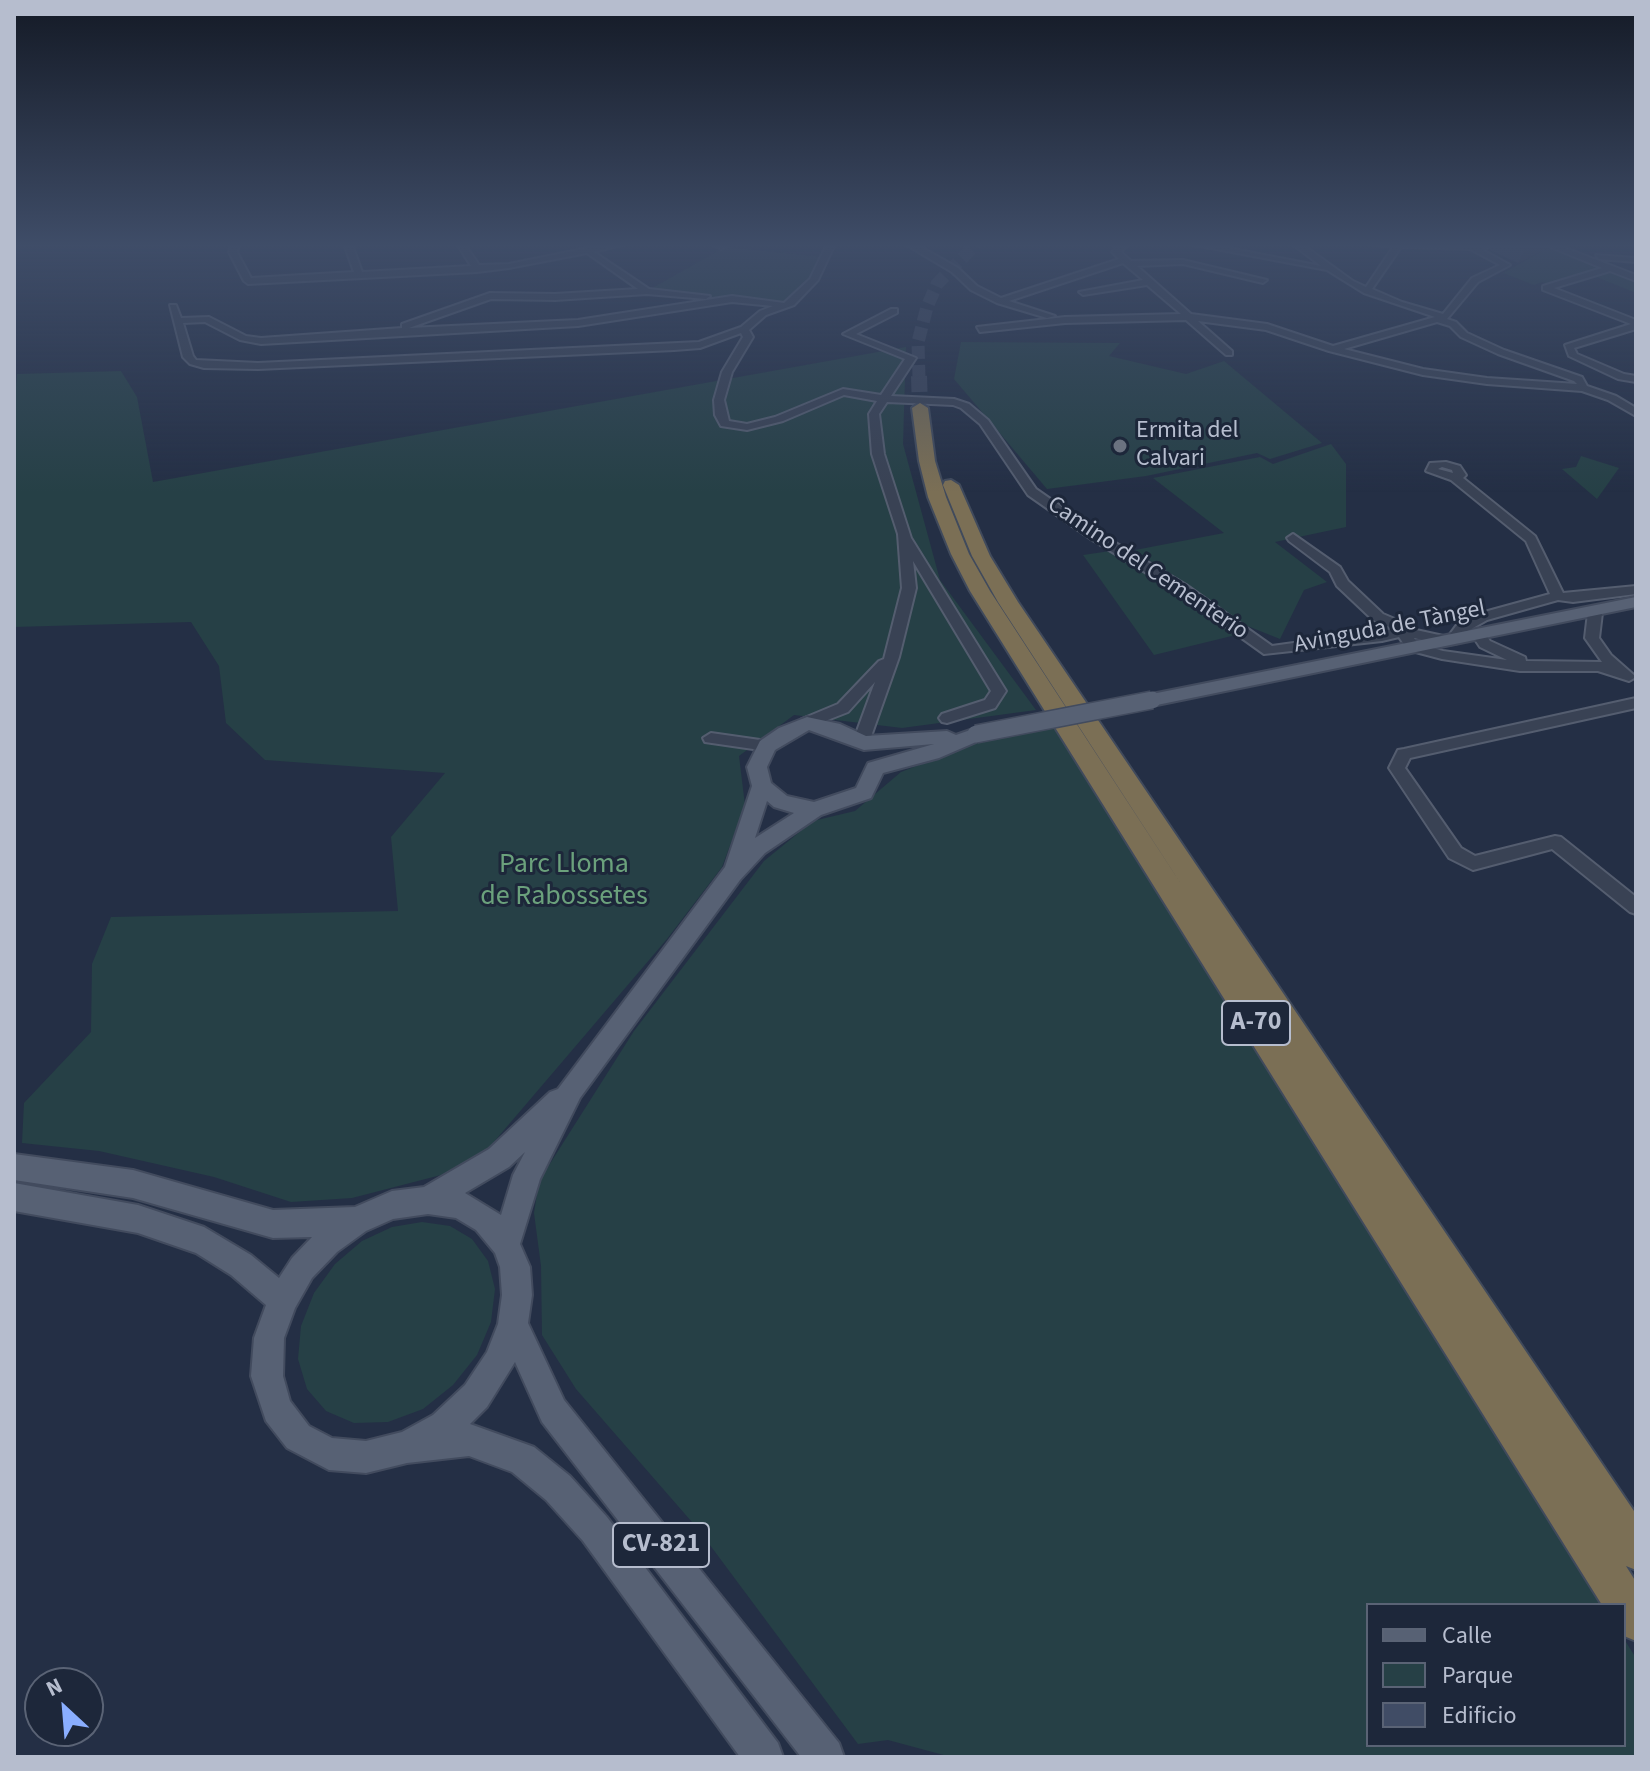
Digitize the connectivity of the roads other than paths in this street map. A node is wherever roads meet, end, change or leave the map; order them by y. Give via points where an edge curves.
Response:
1 (180, 327) edge
2 (221, 327) edge
3 (407, 327) edge
4 (504, 327) edge
5 (567, 327) edge
6 (747, 327) edge
7 (863, 327) edge
8 (1002, 327) edge
9 (1200, 327) edge
10 (1264, 327) edge
11 (1414, 327) edge
12 (1456, 327) edge
13 (1628, 327) edge
14 (744, 329) junction
15 (980, 329) dead end
16 (398, 331) junction
17 (1332, 349) junction
18 (561, 352) junction
19 (1229, 353) dead end
20 (1636, 379) edge
21 (1583, 388) junction
22 (884, 399) junction
23 (1636, 413) edge
24 (1455, 477) dead end
25 (905, 538) junction
26 (1293, 538) dead end
27 (1636, 590) edge
28 (1558, 596) junction
29 (1636, 602) edge
30 (1595, 613) junction
31 (1405, 635) junction
32 (1450, 640) junction
33 (1482, 640) junction
34 (892, 657) junction
35 (1606, 658) junction
36 (1474, 660) junction
37 (1632, 679) edge
38 (1636, 703) edge
39 (947, 718) dead end
40 (807, 723) junction
41 (976, 734) junction
42 (711, 738) dead end
43 (862, 742) junction
44 (767, 746) junction
45 (875, 768) junction
46 (762, 786) junction
47 (814, 810) junction
48 (732, 874) junction
49 (1636, 907) edge
50 (571, 1090) junction
51 (14, 1167) edge
52 (14, 1197) edge
53 (428, 1200) junction
54 (356, 1221) junction
55 (506, 1244) junction
56 (283, 1300) junction
57 (513, 1324) junction
58 (407, 1447) junction
59 (1636, 1550) edge
60 (1625, 1603) edge
61 (764, 1757) edge
62 (825, 1757) edge

1 - 18 street via 188,357 204,365
2 - 16 street via 261,341
3 - 16 street
4 - 16 street
5 - 18 street
6 - 14 street
7 - 22 street via 848,334 911,358
8 - 15 street
9 - 19 street
10 - 17 street
11 - 17 street
12 - 21 street via 1501,352 1578,379
13 - 20 street via 1568,347 1574,356
14 - 18 street via 700,345
14 - 22 street, Camino del Cementerio via 748,337 727,372 719,400 725,424 747,427 779,419 843,392
17 - 21 street via 1436,374
21 - 23 street
22 - 25 street via 874,414 878,454
22 - 31 street, Camino del Cementerio via 965,406 984,422 1032,492 1269,651
24 - 28 street via 1531,539
25 - 34 street via 909,588
25 - 39 street via 999,691 990,704
26 - 31 street via 1335,570 1378,617
27 - 28 street
28 - 32 street via 1482,617
29 - 30 main road, Avinguda de Tàngel
30 - 33 main road, Avinguda de Tàngel
30 - 35 street via 1592,638
31 - 32 main road, Avinguda de Tàngel
31 - 36 street
31 - 41 main road, Avinguda de Tàngel, bridge via 1152,700
32 - 33 main road, Avinguda de Tàngel
33 - 35 street via 1523,661
33 - 36 street via 1485,655
34 - 40 street via 843,708
34 - 43 street
35 - 37 street
36 - 37 street via 1599,666
38 - 49 street via 1404,754 1397,768 1455,853 1473,863 1555,842
40 - 43 main road
40 - 44 main road
41 - 43 main road
41 - 45 main road
42 - 44 street
43 - 45 main road
44 - 46 main road, CV-821 via 757,767
45 - 47 main road, CV-821 via 864,793
46 - 47 main road via 781,802
46 - 48 main road, CV-821
47 - 48 main road, CV-821 via 757,847
48 - 50 main road, CV-821
50 - 53 main road, CV-821 via 499,1158
50 - 55 main road, CV-821 via 527,1175
51 - 54 main road, CV-821 via 133,1184 273,1224
52 - 56 main road via 138,1219 204,1241
53 - 54 main road, CV-821 via 392,1205
53 - 55 main road, CV-821 via 460,1205 486,1220
54 - 56 main road, CV-821 via 302,1268
55 - 57 main road, CV-821 via 515,1267
56 - 58 main road, CV-821 via 269,1338 267,1376 277,1410 298,1437 329,1454 366,1457
57 - 58 main road, CV-821 via 499,1362 476,1396 444,1426
57 - 62 main road, CV-821 via 553,1411
58 - 61 main road, CV-821 via 469,1440 522,1459 558,1488 643,1591
59 - 60 highway, A-70 via 1008,602 951,486 927,408 927,461 937,497 980,591

